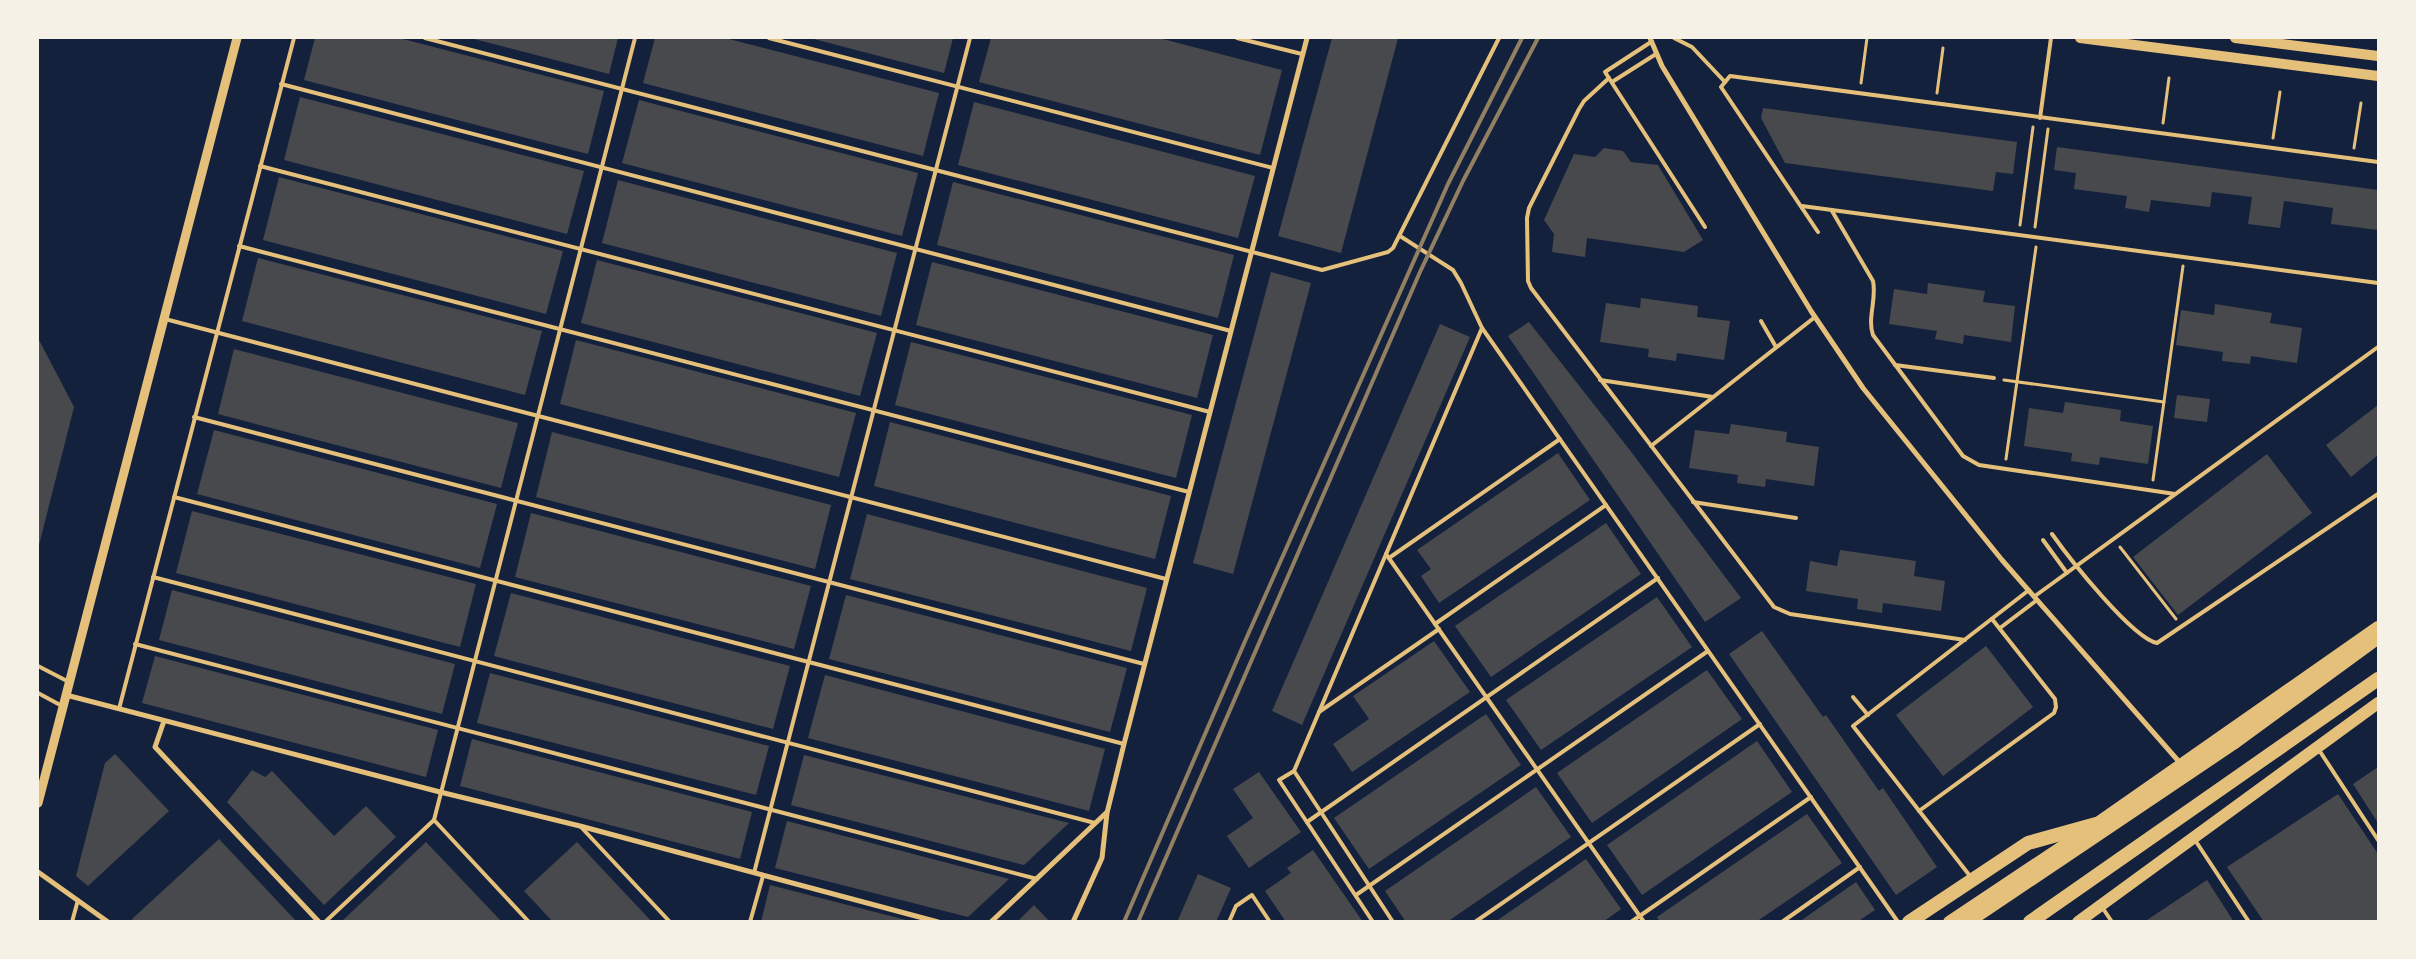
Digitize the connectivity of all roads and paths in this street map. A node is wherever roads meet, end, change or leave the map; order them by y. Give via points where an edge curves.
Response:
1 (237, 38) edge
2 (294, 38) edge
3 (426, 38) edge
4 (635, 38) edge
5 (770, 38) edge
6 (970, 38) edge
7 (1237, 38) edge
8 (1307, 38) edge
9 (1499, 38) edge
10 (1674, 38) edge
11 (1867, 38) edge
12 (2051, 38) edge
13 (2080, 38) edge
14 (2235, 38) edge
15 (1650, 40) edge
16 (1943, 48) dead end
17 (1302, 54) junction
18 (1656, 54) junction
19 (2378, 56) edge
20 (2378, 76) edge
21 (2169, 78) dead end
22 (1610, 80) junction
23 (1725, 82) junction
24 (282, 84) junction
25 (958, 86) junction
26 (622, 88) junction
27 (2280, 92) dead end
28 (1860, 94) junction
29 (2360, 103) dead end
30 (1936, 104) junction
31 (2034, 117) junction
32 (2040, 118) junction
33 (2049, 119) junction
34 (2162, 134) junction
35 (2272, 148) junction
36 (2353, 159) junction
37 (2378, 162) edge
38 (260, 166) junction
39 (601, 168) junction
40 (1273, 168) junction
41 (936, 170) junction
42 (1802, 206) junction
43 (1832, 211) junction
44 (1705, 227) dead end
45 (1818, 232) dead end
46 (2018, 235) junction
47 (1400, 236) junction
48 (2036, 238) junction
49 (239, 246) junction
50 (580, 249) junction
51 (915, 249) junction
52 (1251, 252) junction
53 (2184, 258) junction
54 (2378, 284) edge
55 (1814, 317) junction
56 (165, 319) junction
57 (1762, 320) dead end
58 (1482, 328) junction
59 (560, 329) junction
60 (894, 330) junction
61 (1231, 331) junction
62 (217, 332) junction
63 (2378, 346) edge
64 (1776, 347) junction
65 (1895, 365) junction
66 (1994, 378) joint
67 (1600, 380) junction
68 (2017, 382) junction
69 (1713, 397) junction
70 (2164, 402) junction
71 (874, 410) junction
72 (1210, 412) junction
73 (537, 415) junction
74 (194, 417) junction
75 (1560, 440) junction
76 (1651, 446) junction
77 (2005, 469) junction
78 (2152, 491) junction
79 (1189, 492) junction
80 (2175, 494) junction
81 (2378, 494) edge
82 (174, 497) junction
83 (851, 497) junction
84 (515, 501) junction
85 (1693, 502) junction
86 (1606, 505) junction
87 (1796, 518) dead end
88 (2052, 534) dead end
89 (2113, 539) junction
90 (2043, 540) dead end
91 (1388, 556) junction
92 (2075, 567) junction
93 (2067, 573) junction
94 (153, 577) junction
95 (1658, 578) junction
96 (1166, 579) junction
97 (494, 581) junction
98 (829, 582) junction
99 (2029, 590) junction
100 (2036, 598) junction
101 (1992, 619) junction
102 (1435, 624) junction
103 (2182, 627) junction
104 (2378, 627) edge
105 (2000, 628) junction
106 (1439, 629) junction
107 (2378, 637) edge
108 (1965, 640) junction
109 (136, 644) junction
110 (1708, 651) junction
111 (474, 661) junction
112 (808, 662) junction
113 (1144, 664) junction
114 (38, 666) edge
115 (2378, 679) edge
116 (69, 682) junction
117 (38, 693) edge
118 (66, 695) junction
119 (1487, 697) junction
120 (1853, 697) dead end
121 (2378, 703) edge
122 (63, 707) junction
123 (119, 709) junction
124 (1319, 712) junction
125 (1868, 715) junction
126 (164, 721) junction
127 (1760, 724) junction
128 (456, 727) junction
129 (788, 742) junction
130 (1124, 744) junction
131 (2317, 748) junction
132 (2182, 765) junction
133 (1538, 769) junction
134 (1294, 771) junction
135 (440, 792) junction
136 (1811, 797) junction
137 (38, 803) edge
138 (770, 809) junction
139 (1919, 811) junction
140 (1320, 812) junction
141 (1107, 813) junction
142 (434, 820) junction
143 (1307, 822) junction
144 (1095, 824) junction
145 (2096, 824) junction
146 (580, 826) junction
147 (2193, 838) junction
148 (2378, 840) edge
149 (1589, 842) junction
150 (1860, 867) junction
151 (38, 872) edge
152 (754, 873) junction
153 (763, 876) junction
154 (1972, 878) junction
155 (1036, 879) junction
156 (1369, 886) junction
157 (1356, 895) junction
158 (78, 900) junction
159 (2101, 905) junction
160 (1640, 915) junction
161 (72, 922) edge
162 (108, 922) edge
163 (319, 922) edge
164 (326, 922) edge
165 (529, 922) edge
166 (670, 922) edge
167 (750, 922) edge
168 (938, 922) edge
169 (990, 922) edge
170 (1073, 922) edge
171 (1229, 922) edge
172 (1270, 922) edge
173 (1374, 922) edge
174 (1393, 922) edge
175 (1475, 922) edge
176 (1630, 922) edge
177 (1644, 922) edge
178 (1782, 922) edge
179 (1898, 922) edge
180 (1909, 922) edge
181 (1949, 922) edge
182 (1967, 922) edge
183 (2030, 922) edge
184 (2078, 922) edge
185 (2112, 922) edge
186 (2249, 922) edge

1 - 56 street
2 - 24 lane
3 - 26 lane
4 - 26 lane
5 - 25 lane
6 - 25 lane
7 - 17 lane
8 - 17 street
9 - 47 lane
10 - 23 lane via 1692,47
11 - 28 path
12 - 32 lane
13 - 20 main road
14 - 19 main road
15 - 18 street
15 - 22 lane via 1605,72
16 - 30 path
17 - 40 street
18 - 22 lane
18 - 55 street
21 - 34 path
22 - 44 lane
22 - 67 lane via 1588,97 1579,109 1527,218 1528,281 1531,288
23 - 28 lane via 1730,76
23 - 42 lane via 1721,87
24 - 38 lane
24 - 39 lane
25 - 40 lane
25 - 41 lane
26 - 39 lane
26 - 41 lane
27 - 35 path
28 - 30 lane
29 - 36 path
30 - 31 lane
31 - 32 lane
31 - 46 path
32 - 33 lane
33 - 34 lane
33 - 48 path
34 - 35 lane
35 - 36 lane
36 - 37 lane
38 - 49 lane
38 - 50 lane
39 - 50 lane
39 - 51 lane
40 - 52 street
41 - 51 lane
41 - 52 lane
42 - 43 lane
42 - 45 lane
43 - 46 lane
43 - 65 lane via 1873,281 1871,329
46 - 48 lane
47 - 52 lane via 1388,252 1322,270
47 - 58 lane via 1452,270 1462,283
48 - 53 lane
48 - 68 path
49 - 59 lane
49 - 62 lane
50 - 59 lane
50 - 60 lane
51 - 60 lane
51 - 61 lane
52 - 61 street
53 - 54 lane
53 - 70 path
55 - 64 lane
55 - 99 street via 1863,388
56 - 62 lane
56 - 116 street
57 - 64 lane
58 - 75 lane
58 - 91 lane
59 - 71 lane
59 - 73 lane
60 - 71 lane
60 - 72 lane
61 - 72 street
62 - 73 lane
62 - 74 lane
63 - 80 lane
64 - 69 lane
65 - 66 lane
65 - 77 lane via 1963,456 1979,465
66 - 68 path
67 - 69 lane
67 - 76 lane
68 - 70 path
68 - 77 path
69 - 76 lane
70 - 78 path
71 - 79 lane
71 - 83 lane
72 - 79 street
73 - 83 lane
73 - 84 lane
74 - 82 lane
74 - 84 lane
75 - 86 lane
75 - 91 lane
76 - 85 lane
77 - 78 lane
78 - 80 lane
79 - 96 street
80 - 89 lane
81 - 103 lane
82 - 94 lane
82 - 97 lane
83 - 96 lane
83 - 98 lane
84 - 97 lane
84 - 98 lane
85 - 87 lane
85 - 108 lane via 1767,600 1782,611
86 - 95 lane
86 - 102 lane
88 - 92 lane
89 - 92 lane
89 - 103 path
90 - 93 lane
91 - 102 lane
91 - 124 lane
92 - 93 lane
92 - 103 lane via 2150,641 2164,640
93 - 100 lane
94 - 109 lane
94 - 111 lane
95 - 110 lane
95 - 119 lane
96 - 113 street
97 - 111 lane
97 - 112 lane
98 - 112 lane
98 - 113 lane
99 - 100 street
99 - 101 lane
100 - 105 lane
100 - 132 street
101 - 105 lane
101 - 108 lane
102 - 106 lane
104 - 132 main road
105 - 139 lane via 2054,699 2054,713
106 - 119 lane
106 - 124 lane
107 - 182 highway via 2233,743
108 - 125 lane
109 - 123 lane
109 - 128 lane
110 - 127 lane
110 - 133 lane
111 - 128 lane
111 - 129 lane
112 - 129 lane
112 - 130 lane
113 - 130 street
114 - 116 lane
115 - 183 highway
116 - 118 street
117 - 122 lane
118 - 122 street
118 - 123 street
119 - 133 lane
119 - 140 lane
120 - 125 lane
121 - 131 main road
122 - 137 street
123 - 126 street
124 - 134 lane
125 - 139 lane via 1853,726
126 - 135 street
126 - 163 street via 155,747
127 - 136 lane
127 - 149 lane
128 - 135 lane
128 - 138 lane
129 - 138 lane
129 - 144 lane
130 - 141 street
131 - 147 main road
131 - 148 lane
132 - 145 main road
133 - 149 lane
133 - 156 lane
134 - 140 lane
134 - 143 lane via 1279,780
135 - 142 lane
135 - 146 street
136 - 150 lane
136 - 160 lane
138 - 152 lane
138 - 155 lane
139 - 154 lane
140 - 143 lane
140 - 156 lane
141 - 144 street
141 - 170 street via 1102,858
142 - 164 lane
142 - 165 lane
143 - 157 lane
144 - 155 street
145 - 154 highway via 2028,843
145 - 181 main road
146 - 152 street
146 - 166 lane
147 - 159 main road
147 - 186 lane
149 - 160 lane
149 - 175 lane
150 - 178 lane
150 - 179 lane
151 - 158 street
152 - 153 street
153 - 167 lane
153 - 168 street
154 - 180 highway
155 - 169 street
156 - 157 lane
156 - 174 lane
157 - 173 lane
158 - 161 lane
158 - 162 street
159 - 184 main road
159 - 185 lane
160 - 176 lane
160 - 177 lane
171 - 172 lane via 1236,906 1252,895

